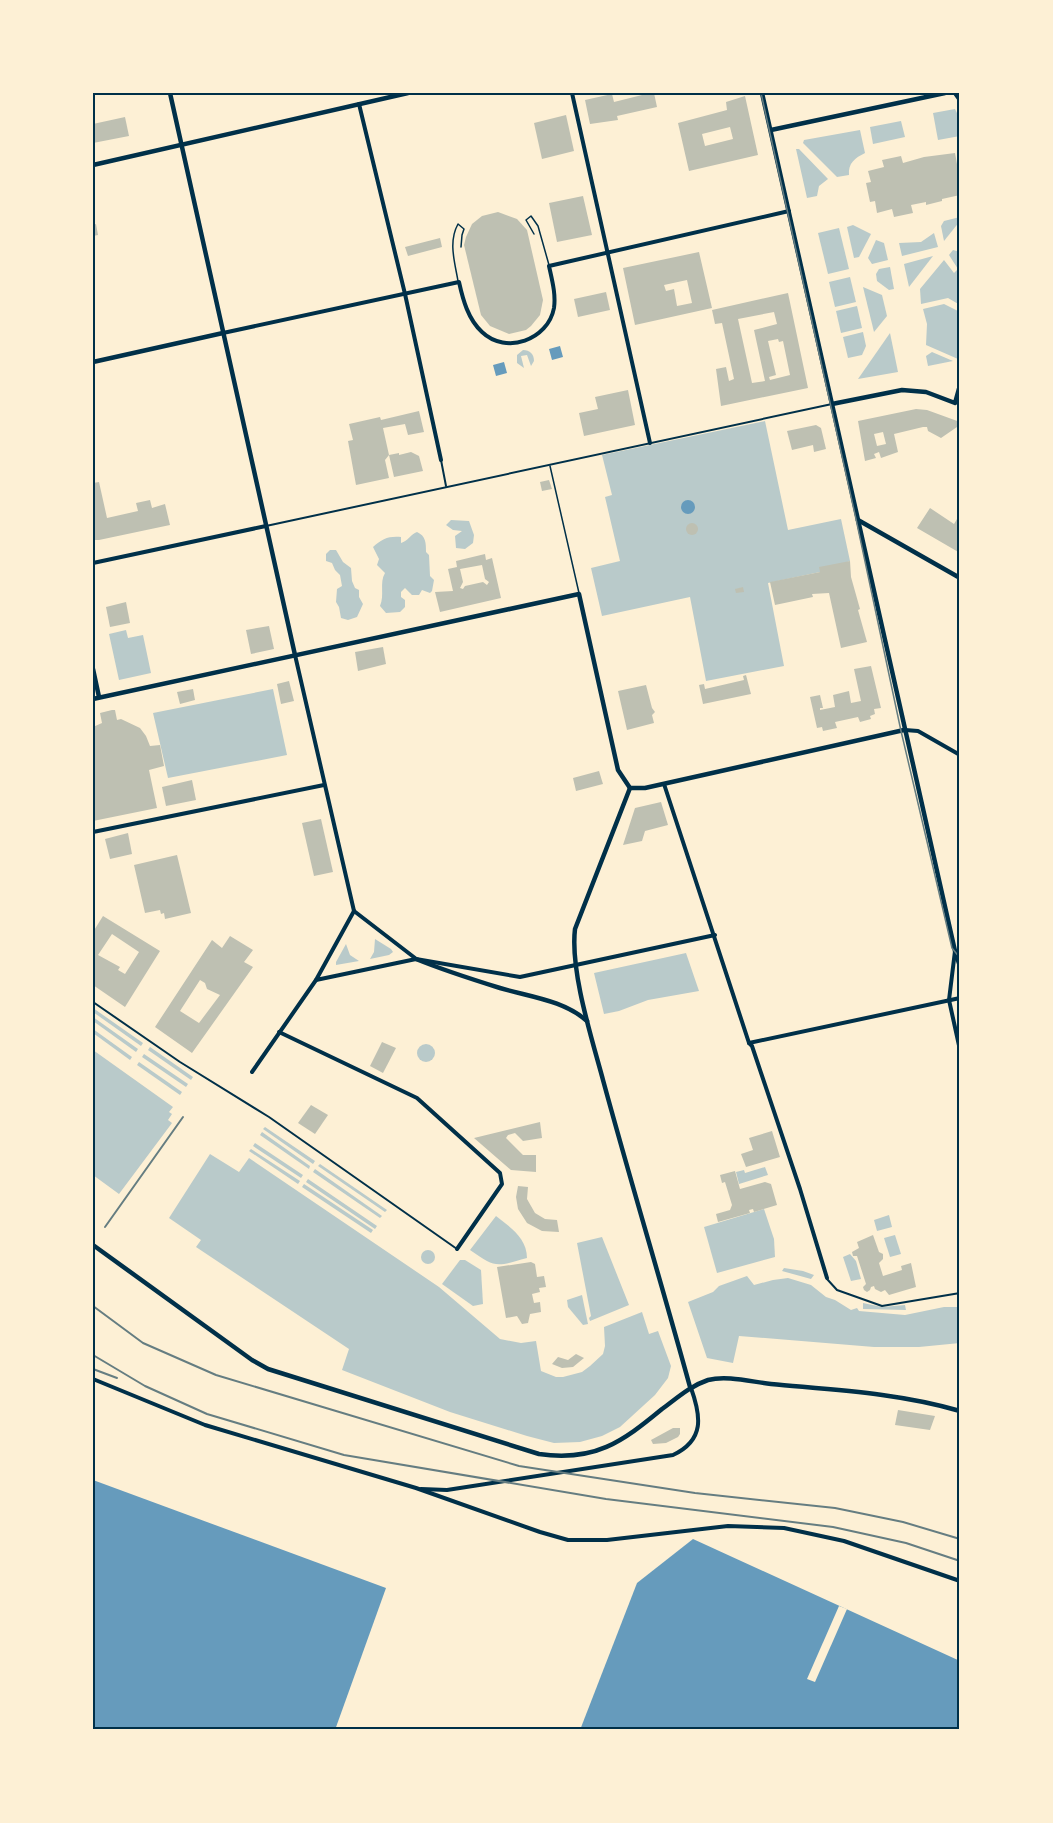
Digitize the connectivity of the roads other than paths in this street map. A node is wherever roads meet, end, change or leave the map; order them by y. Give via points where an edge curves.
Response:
1 (170, 93) edge
2 (408, 93) edge
3 (572, 93) edge
4 (762, 93) edge
5 (945, 93) edge
6 (955, 93) edge
7 (960, 100) edge
8 (359, 104) junction
9 (771, 130) junction
10 (181, 143) junction
11 (93, 165) edge
12 (789, 211) junction
13 (534, 234) dead end
14 (461, 248) dead end
15 (608, 253) junction
16 (549, 266) junction
17 (459, 282) junction
18 (405, 294) junction
19 (223, 333) junction
20 (93, 362) edge
21 (960, 385) edge
22 (832, 404) junction
23 (957, 404) edge
24 (650, 443) junction
25 (441, 460) joint
26 (549, 465) junction
27 (446, 486) junction
28 (858, 520) junction
29 (266, 526) junction
30 (93, 562) edge
31 (960, 578) edge
32 (579, 594) junction
33 (296, 655) junction
34 (93, 669) edge
35 (96, 698) edge
36 (902, 730) junction
37 (960, 755) edge
38 (664, 784) junction
39 (324, 785) junction
40 (630, 788) junction
41 (93, 832) edge
42 (354, 911) junction
43 (715, 935) junction
44 (958, 952) edge
45 (416, 958) junction
46 (960, 967) edge
47 (316, 980) junction
48 (960, 998) edge
49 (949, 1000) junction
50 (93, 1002) edge
51 (587, 1021) junction
52 (279, 1032) junction
53 (749, 1043) junction
54 (960, 1050) edge
55 (252, 1072) dead end
56 (93, 1245) edge
57 (457, 1249) joint
58 (827, 1278) joint
59 (960, 1293) edge
60 (93, 1379) edge
61 (690, 1387) junction
62 (960, 1411) edge
63 (416, 1488) junction
64 (960, 1581) edge

1 - 10 street
2 - 8 street
3 - 15 street
4 - 9 street
5 - 9 street
6 - 7 street
8 - 10 street
8 - 18 street
9 - 12 street
10 - 11 street
10 - 19 street
12 - 15 street
12 - 22 street
13 - 16 lane via 526,220 531,216 538,226
14 - 17 lane via 464,228 458,224 453,245
15 - 16 street
15 - 24 street
16 - 17 street via 555,300 551,317 536,335 521,342 496,341 482,332 468,311
17 - 18 street
18 - 19 street
18 - 25 street
19 - 20 street
19 - 29 street
21 - 23 street
22 - 23 street via 902,390 926,392
22 - 24 street
22 - 28 street
24 - 26 street
25 - 27 street
26 - 27 street
26 - 32 lane
27 - 29 street
28 - 31 street
28 - 36 street
29 - 30 street
29 - 33 street
32 - 33 street
32 - 40 street via 618,770
33 - 35 street
33 - 39 street
34 - 35 street
36 - 37 street via 918,731
36 - 38 street
36 - 44 street
38 - 40 street
38 - 43 street
39 - 41 street
39 - 42 street
40 - 51 street via 575,929 574,947
42 - 45 street
42 - 47 street
43 - 45 street via 520,977
43 - 53 street
44 - 46 street
44 - 49 street
45 - 47 street
45 - 51 street via 472,980 561,1004
47 - 52 street
48 - 49 street
49 - 53 street
49 - 54 street
50 - 57 street via 269,1117
51 - 61 street
52 - 55 street
52 - 57 street via 417,1098 500,1173 502,1184
53 - 58 street
56 - 61 street via 268,1369 539,1454 579,1455 616,1444
58 - 59 street via 837,1290 882,1306
60 - 63 street via 215,1428
61 - 62 street via 719,1379 861,1392
61 - 63 street via 699,1415 697,1431 685,1448 666,1458 447,1490
63 - 64 street via 568,1540 607,1540 728,1526 784,1528 833,1538

